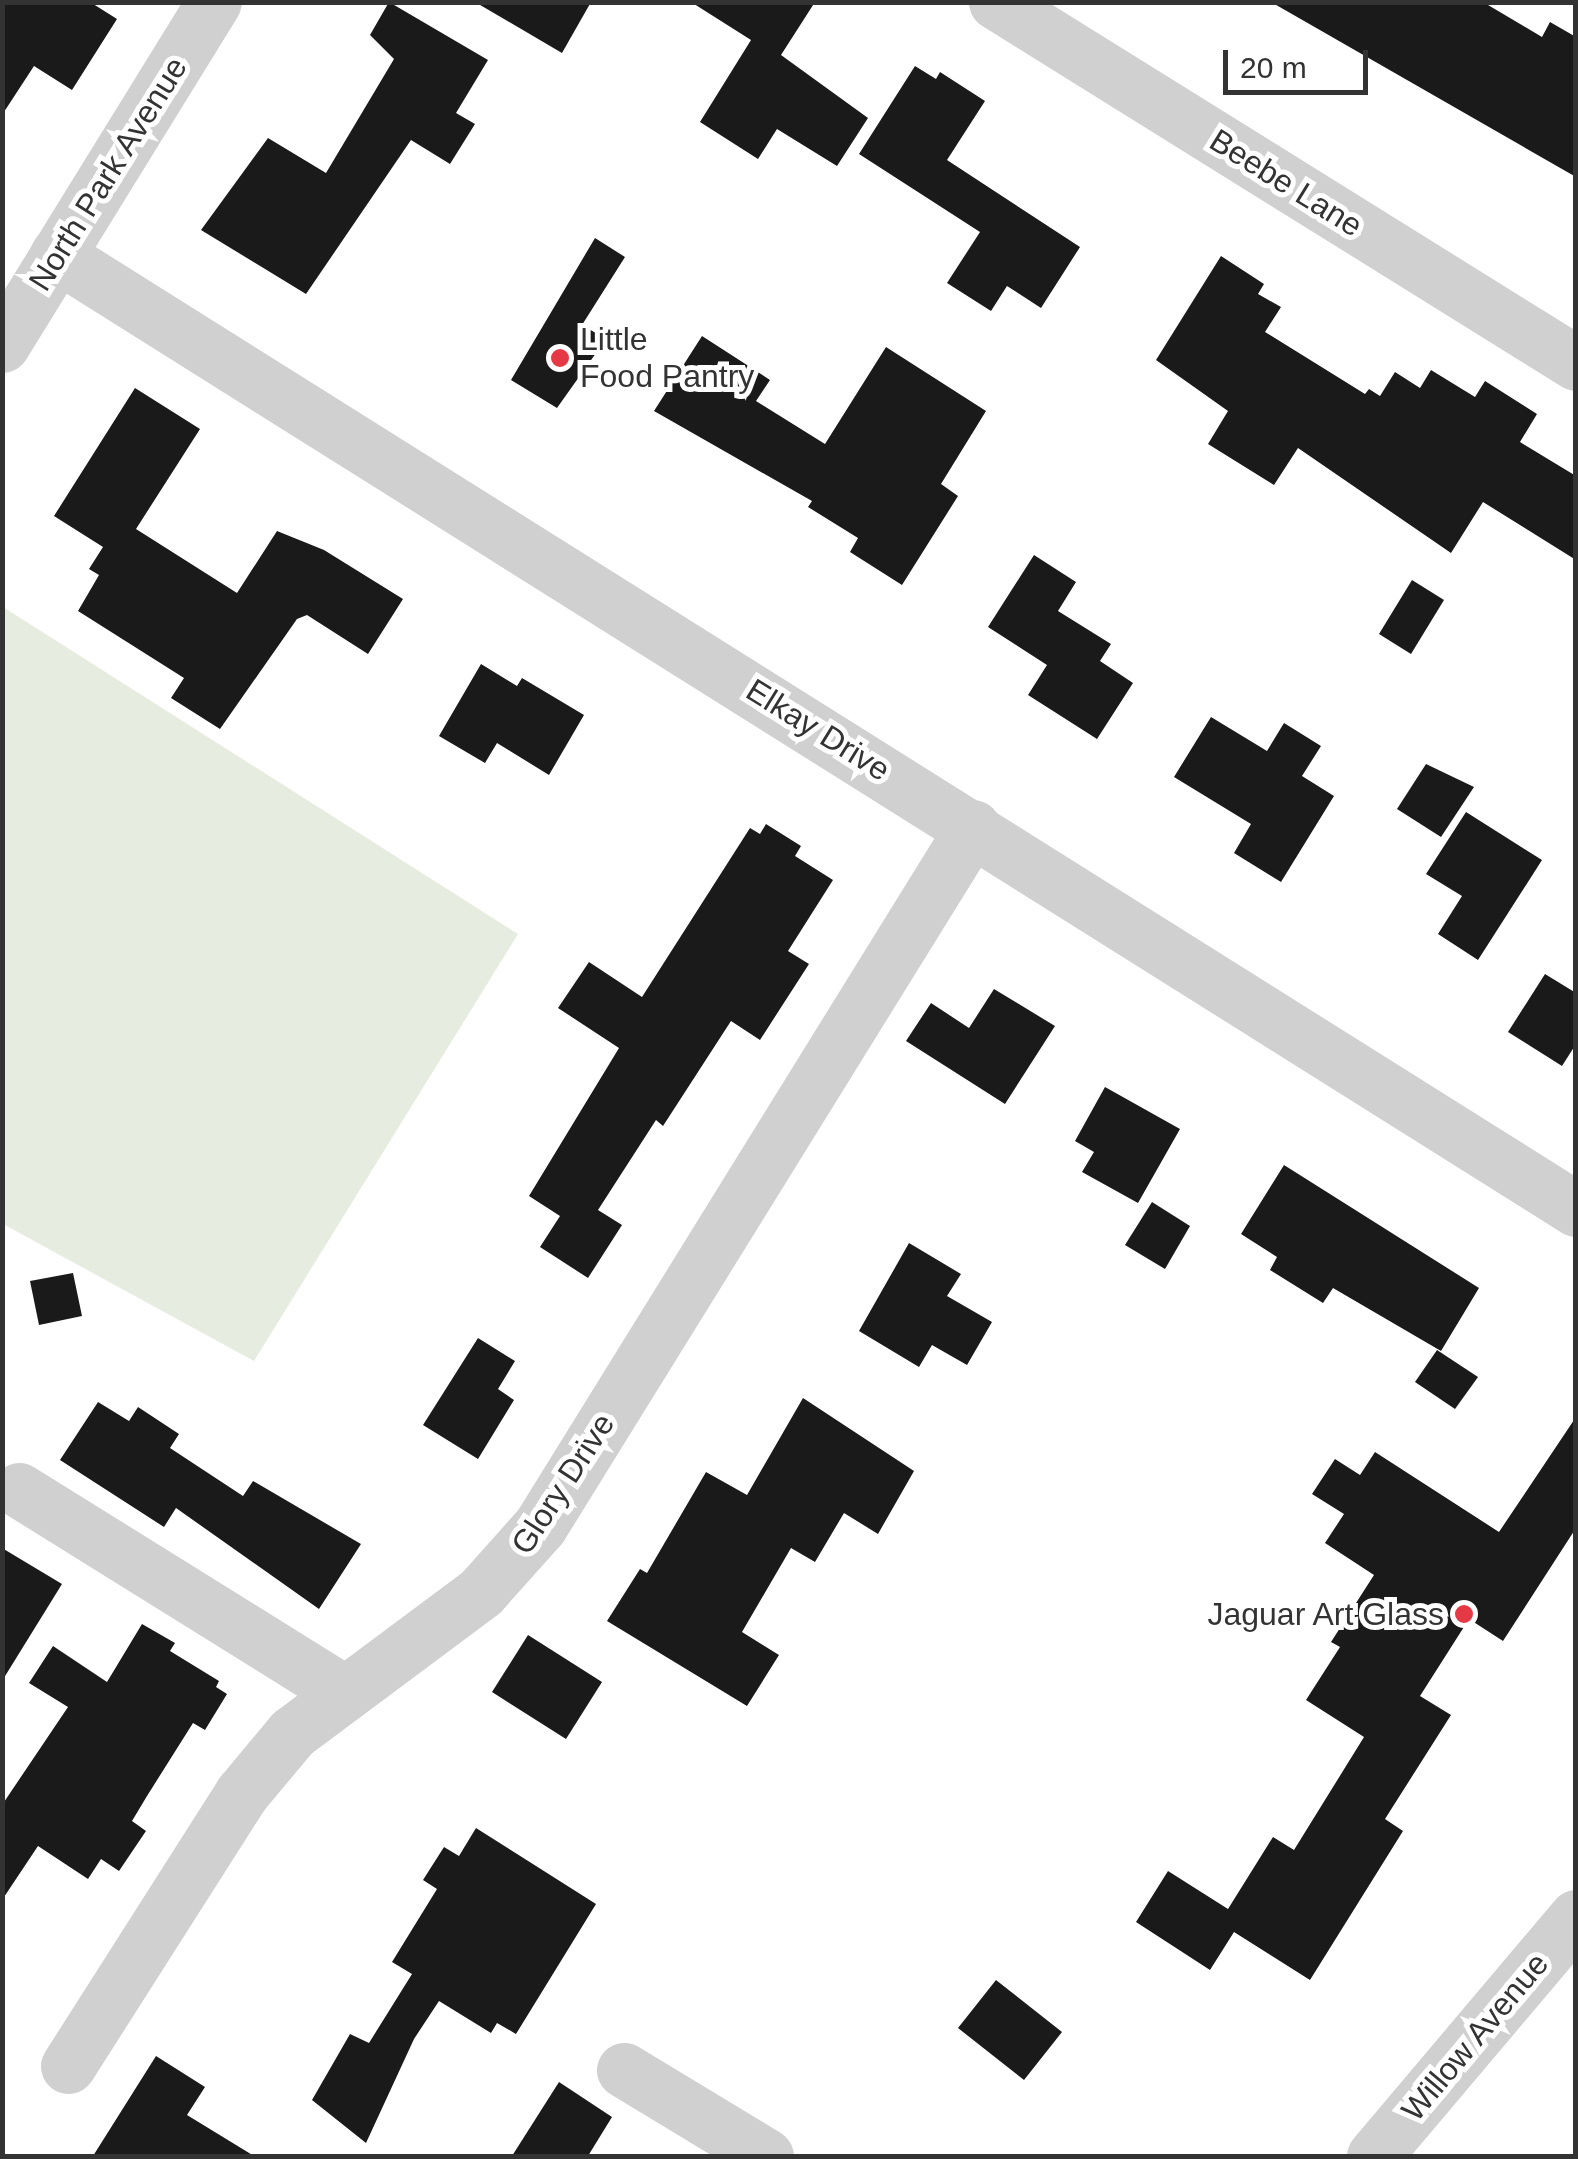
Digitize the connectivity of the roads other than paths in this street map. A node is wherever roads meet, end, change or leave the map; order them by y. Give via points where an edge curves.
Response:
1 (214, 2) edge
2 (996, 2) edge
3 (57, 255) junction
4 (2, 345) edge
5 (1576, 363) edge
6 (973, 827) junction
7 (1576, 1209) edge
8 (19, 1490) dead end
9 (342, 1690) junction
10 (1576, 1916) edge
11 (68, 2066) dead end
12 (624, 2070) dead end
13 (766, 2156) edge
14 (1374, 2156) edge

1 - 3 street, North Park Avenue
2 - 5 street, Beebe Lane
3 - 4 street, North Park Avenue
3 - 6 street, Elkay Drive
6 - 7 street, Elkay Drive
6 - 9 street, Glory Drive via 540,1526 480,1592
8 - 9 street
9 - 11 street, Glory Drive via 292,1732 242,1793
10 - 14 street, Willow Avenue
12 - 13 street

